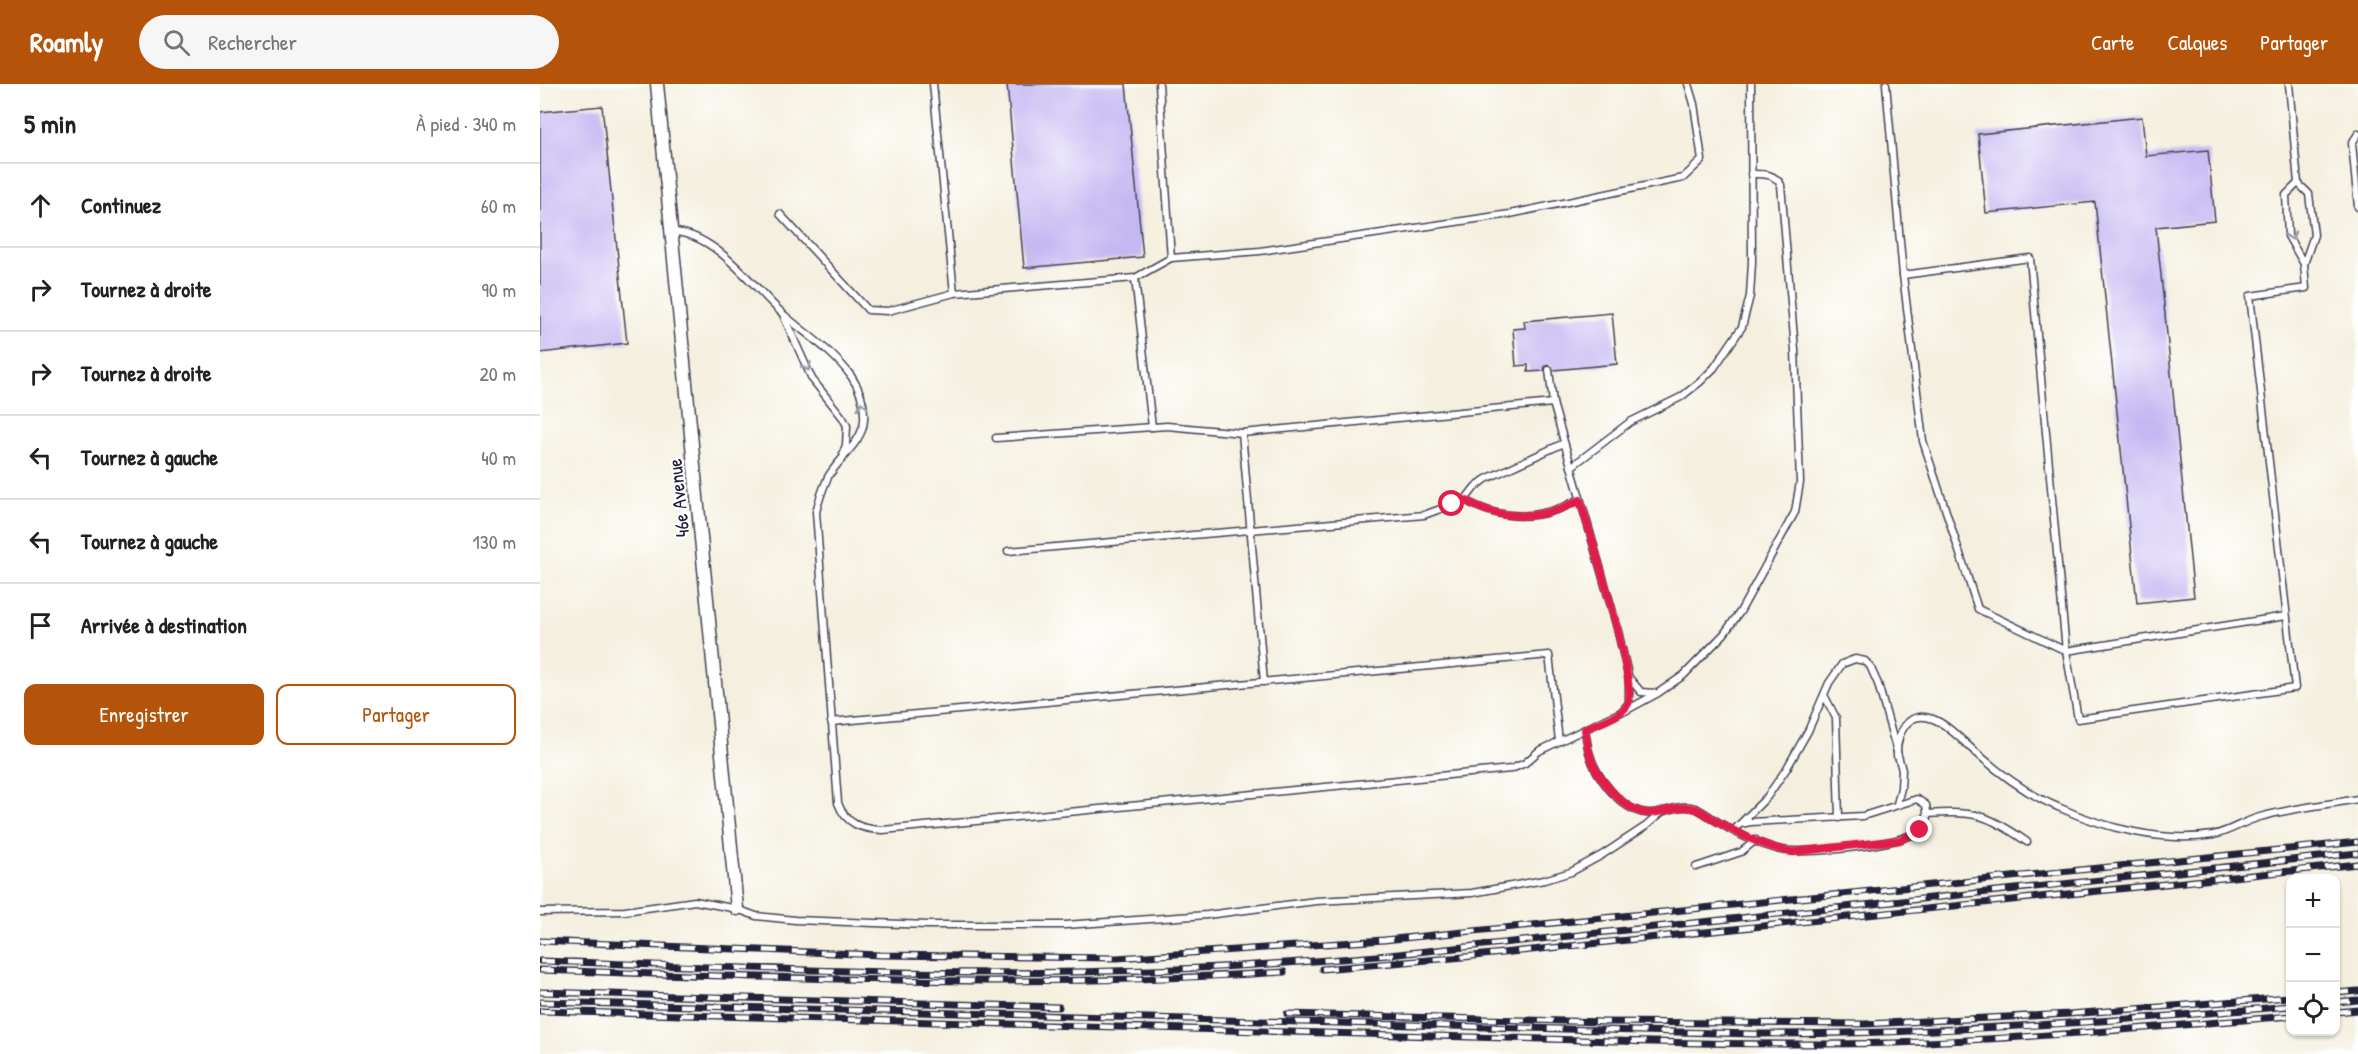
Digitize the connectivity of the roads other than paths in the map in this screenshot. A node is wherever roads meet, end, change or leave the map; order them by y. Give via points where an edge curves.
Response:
1 (657, 84) edge
2 (933, 84) edge
3 (1159, 84) edge
4 (1688, 84) edge
5 (1751, 84) edge
6 (1886, 84) edge
7 (2289, 84) edge
8 (2358, 134) edge
9 (1751, 174) junction
10 (2298, 183) junction
11 (2358, 207) edge
12 (780, 214) dead end
13 (672, 232) junction
14 (1171, 258) junction
15 (2304, 264) junction
16 (1903, 275) junction
17 (1135, 278) junction
18 (954, 293) junction
19 (783, 314) junction
20 (1549, 370) dead end
21 (1552, 403) junction
22 (1152, 427) junction
23 (1242, 433) junction
24 (996, 438) dead end
25 (1564, 443) junction
26 (842, 457) junction
27 (1571, 467) junction
28 (1465, 500) junction
29 (1580, 500) junction
30 (1251, 531) junction
31 (1008, 551) dead end
32 (2286, 616) junction
33 (2066, 651) junction
34 (1629, 679) junction
35 (1264, 682) junction
36 (1658, 693) junction
37 (1824, 695) junction
38 (1621, 712) junction
39 (831, 722) junction
40 (1585, 729) junction
41 (1559, 741) junction
42 (1897, 756) junction
43 (2358, 799) edge
44 (1897, 804) junction
45 (1663, 811) junction
46 (1928, 814) junction
47 (1839, 818) junction
48 (1740, 824) junction
49 (1734, 830) junction
50 (1755, 840) junction
51 (2027, 842) dead end
52 (1696, 867) dead end
53 (737, 909) junction
54 (540, 912) edge

1 - 13 street, 46e Avenue
2 - 18 lane
3 - 14 lane
4 - 14 lane via 1702,160 1683,178 1510,214 1260,251
5 - 9 lane
6 - 16 lane
7 - 10 lane
8 - 11 lane via 2352,143
9 - 27 lane via 1751,281 1742,327 1714,369 1700,382 1681,397 1630,422
9 - 36 lane via 1774,176 1782,191 1796,350 1799,497 1788,527 1740,612 1684,675
10 - 15 lane via 2309,194 2314,235
10 -> 15 lane via 2286,195 2288,237
12 - 18 lane via 868,310 888,312
13 - 19 lane via 691,235 710,246
13 - 53 street, 46e Avenue
14 - 17 lane
15 - 32 lane via 2306,288 2250,296
16 - 33 lane via 1923,441 1978,609
16 - 33 lane via 2030,258
17 - 18 lane
17 - 22 lane
19 -> 26 lane via 812,379 847,426
26 -> 19 lane via 862,429 863,404 858,389 838,360
20 - 21 lane
21 - 23 lane
21 - 25 lane
22 - 23 lane
22 - 24 lane
23 - 30 lane
25 - 27 lane
25 - 28 lane via 1486,479
26 - 39 lane via 828,477 816,512
27 - 29 lane
28 - 29 lane via 1493,512 1526,517 1557,511
28 - 30 lane via 1424,515
29 - 34 lane
30 - 31 lane
30 - 35 lane
32 - 33 lane
32 - 33 lane via 2295,688 2078,720
34 - 36 lane via 1644,694
34 - 38 lane via 1629,703
35 - 39 lane
35 - 41 lane via 1549,655
36 - 38 lane
37 - 42 lane via 1842,664 1855,659 1870,666
37 - 47 lane via 1836,718
37 - 48 lane via 1787,768 1767,797
38 - 40 lane
39 - 41 lane via 841,813 856,826 883,830 1511,769
40 - 41 lane
40 - 45 lane via 1596,771 1608,787 1634,810
42 - 43 lane via 1898,736 1905,724 1917,718 1930,718 2013,783 2058,807 2111,825 2166,836 2214,835 2261,816
42 - 44 lane via 1902,779
44 - 46 lane via 1917,799 1926,805
44 - 47 lane via 1863,816
45 - 49 lane via 1695,808
45 - 53 lane via 1646,826 1571,872 1472,893 1316,901 1155,920 1044,925 834,922 756,916
46 - 50 lane via 1920,830 1900,840 1793,852
46 - 51 lane via 1982,815
47 - 48 lane
48 - 49 lane
49 - 50 lane
50 - 52 lane via 1741,852
53 - 54 lane via 694,901 625,911

